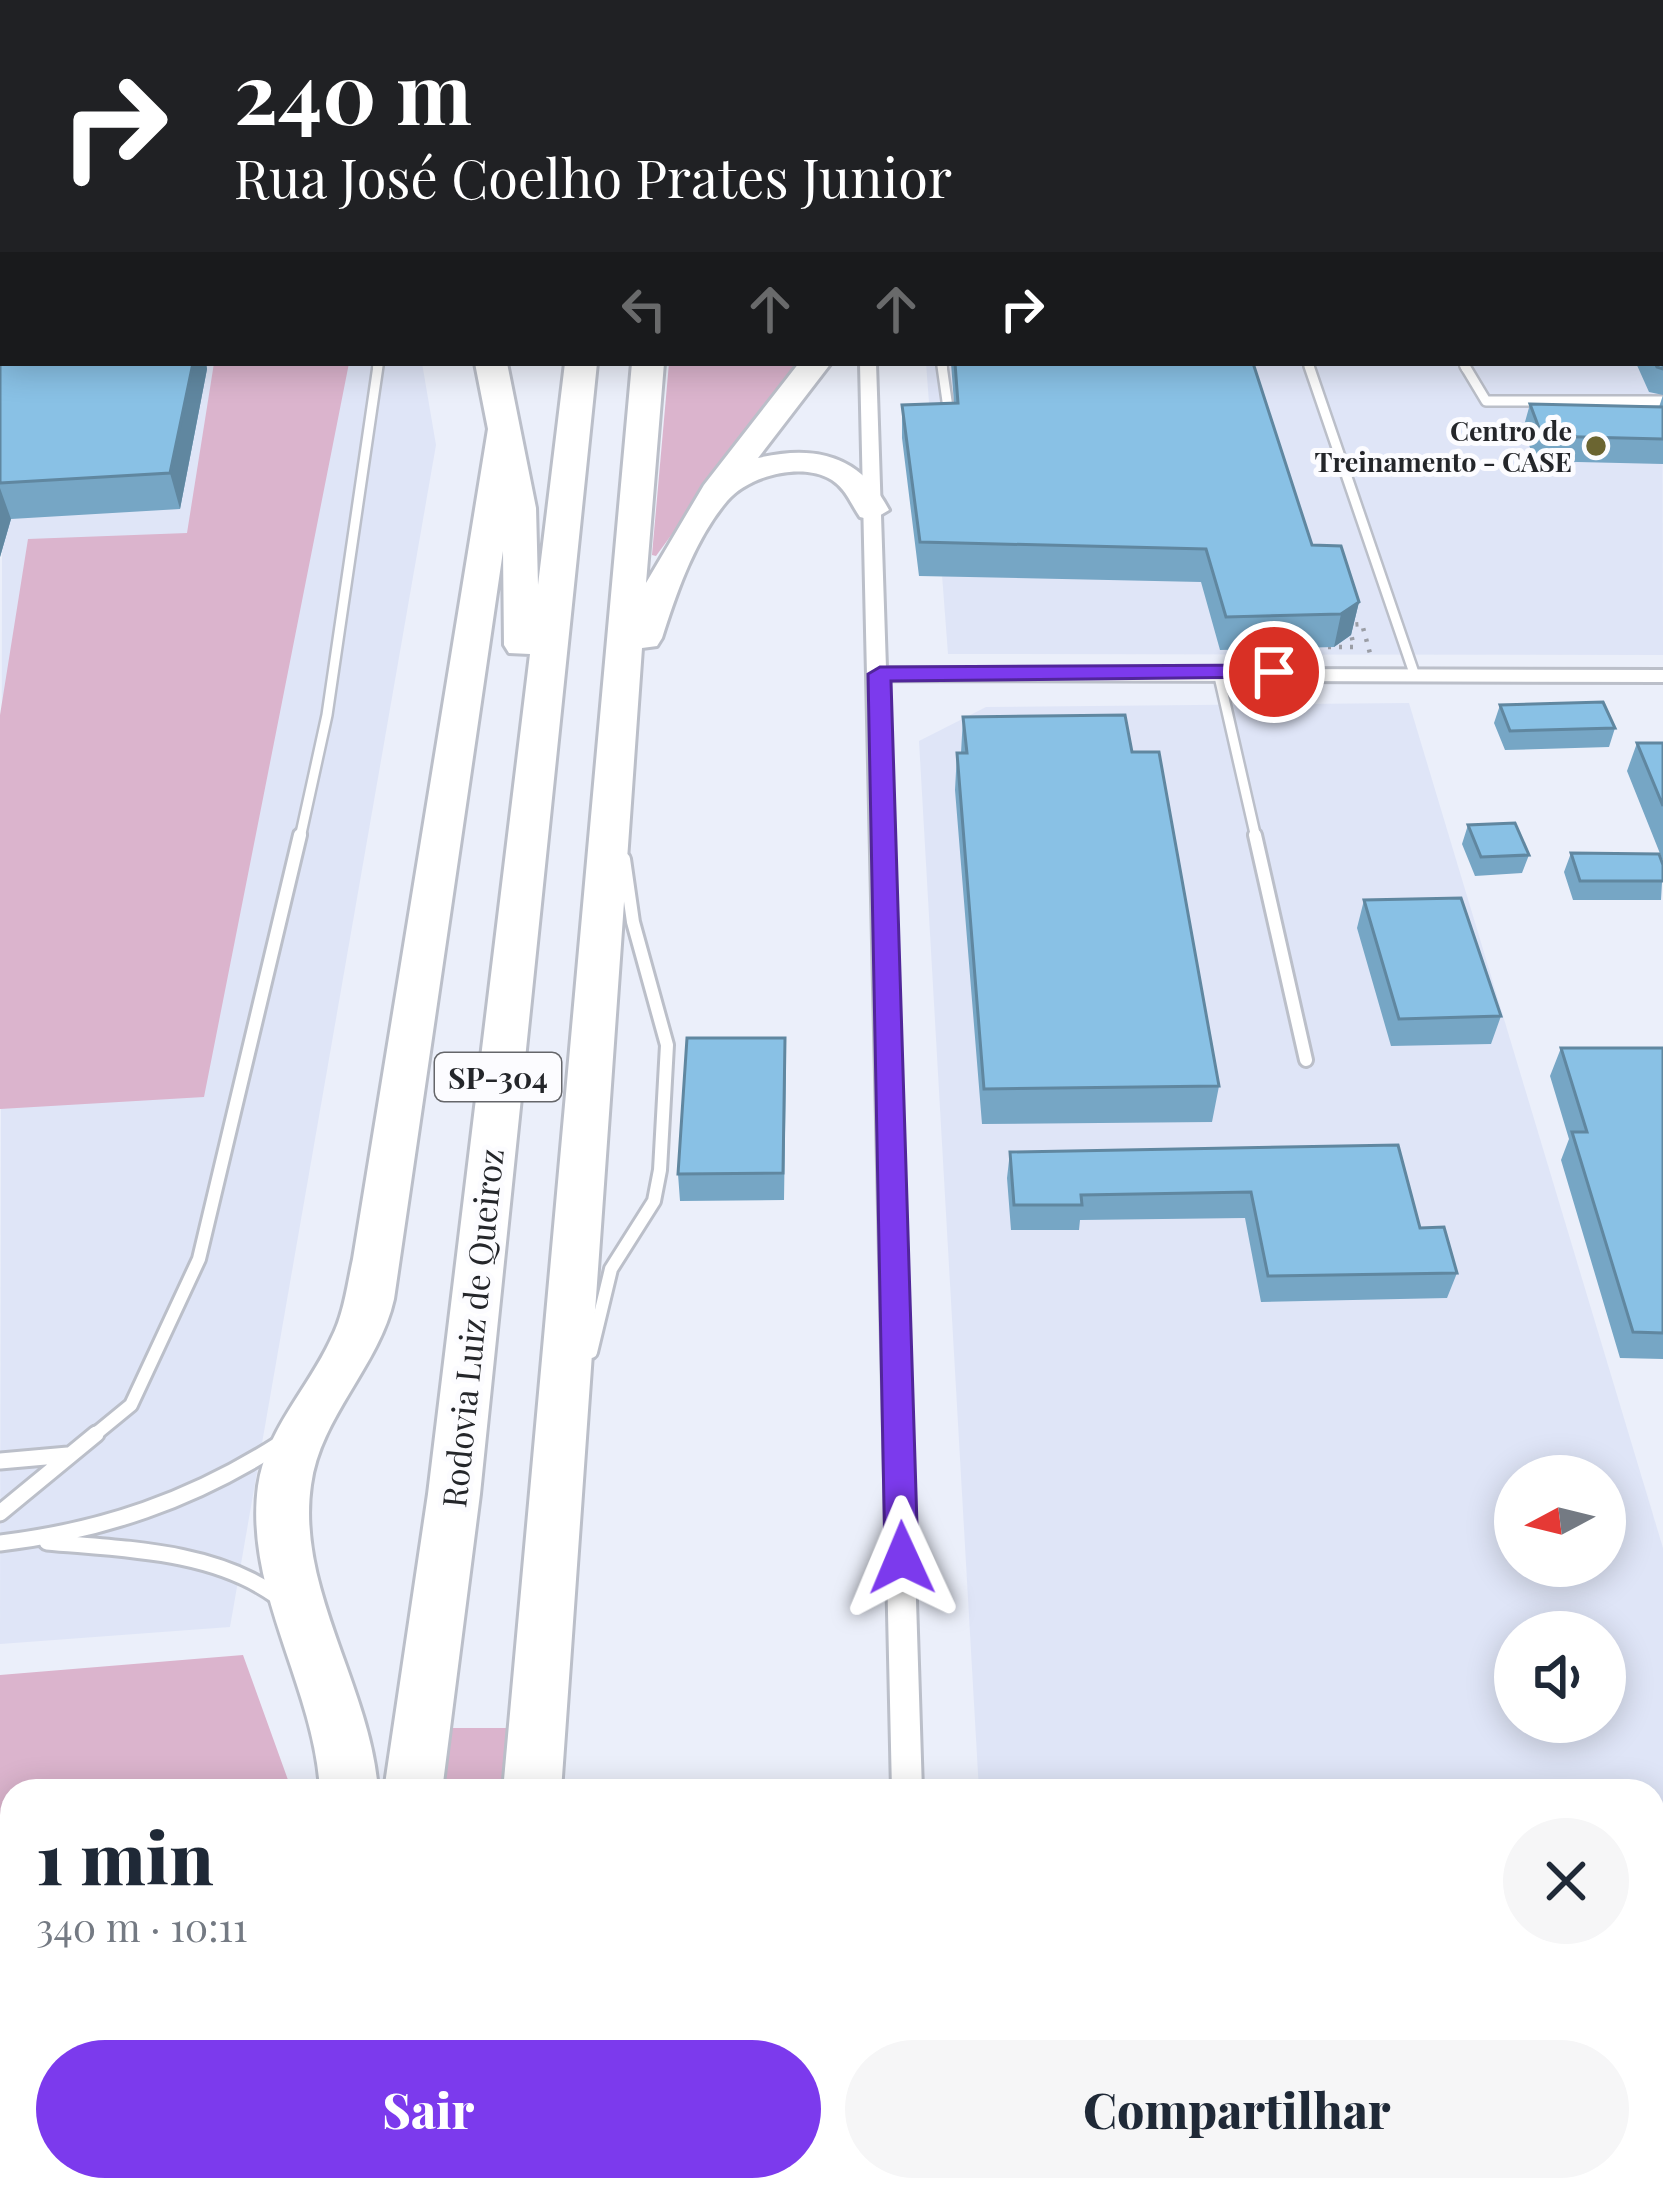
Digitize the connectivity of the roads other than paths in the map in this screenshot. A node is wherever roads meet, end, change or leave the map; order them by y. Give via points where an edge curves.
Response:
1 (378, 366) edge
2 (492, 366) edge
3 (580, 366) edge
4 (648, 366) edge
5 (813, 366) edge
6 (868, 366) edge
7 (941, 366) edge
8 (1308, 366) edge
9 (1465, 366) edge
10 (1663, 401) edge
11 (950, 422) edge
12 (504, 428) junction
13 (712, 499) junction
14 (872, 510) junction
15 (1218, 672) junction
16 (1414, 673) junction
17 (880, 674) junction
18 (1663, 676) edge
19 (610, 771) junction
20 (504, 1027) junction
21 (1306, 1060) dead end
22 (589, 1364) dead end
23 (583, 1411) dead end
24 (298, 1431) junction
25 (70, 1455) junction
26 (0, 1461) edge
27 (0, 1513) edge
28 (34, 1540) junction
29 (0, 1543) edge
30 (316, 1648) junction
31 (539, 1715) junction
32 (350, 1779) edge
33 (415, 1779) edge
34 (533, 1779) edge
35 (908, 1779) edge

1 - 25 lane via 327,715 199,1259 131,1405
2 - 12 highway
3 - 20 highway, Rodovia Luiz de Queiroz / SP-304
4 - 19 highway, SP-304
5 - 13 highway
6 - 14 street
7 - 11 lane
8 - 16 lane
9 - 10 lane via 1486,401
12 - 20 highway via 524,595
12 - 24 highway via 377,1259 363,1324
13 - 14 highway via 762,465 798,461 850,474
13 - 19 highway via 659,581
14 - 17 street
15 - 16 street
15 - 17 street
15 - 21 lane
16 - 18 street
17 - 35 street
19 - 22 lane via 633,922 667,1045 654,1201 611,1269
19 - 31 highway, SP-304 via 595,1064
20 - 33 highway, Rodovia Luiz de Queiroz / SP-304
23 - 31 lane
24 - 28 lane via 230,1478 154,1511
24 - 30 highway via 284,1489 285,1544
25 - 26 lane
25 - 27 lane
28 - 29 lane
28 - 30 lane via 160,1554 271,1589
30 - 32 highway via 351,1751
31 - 34 highway, SP-304

